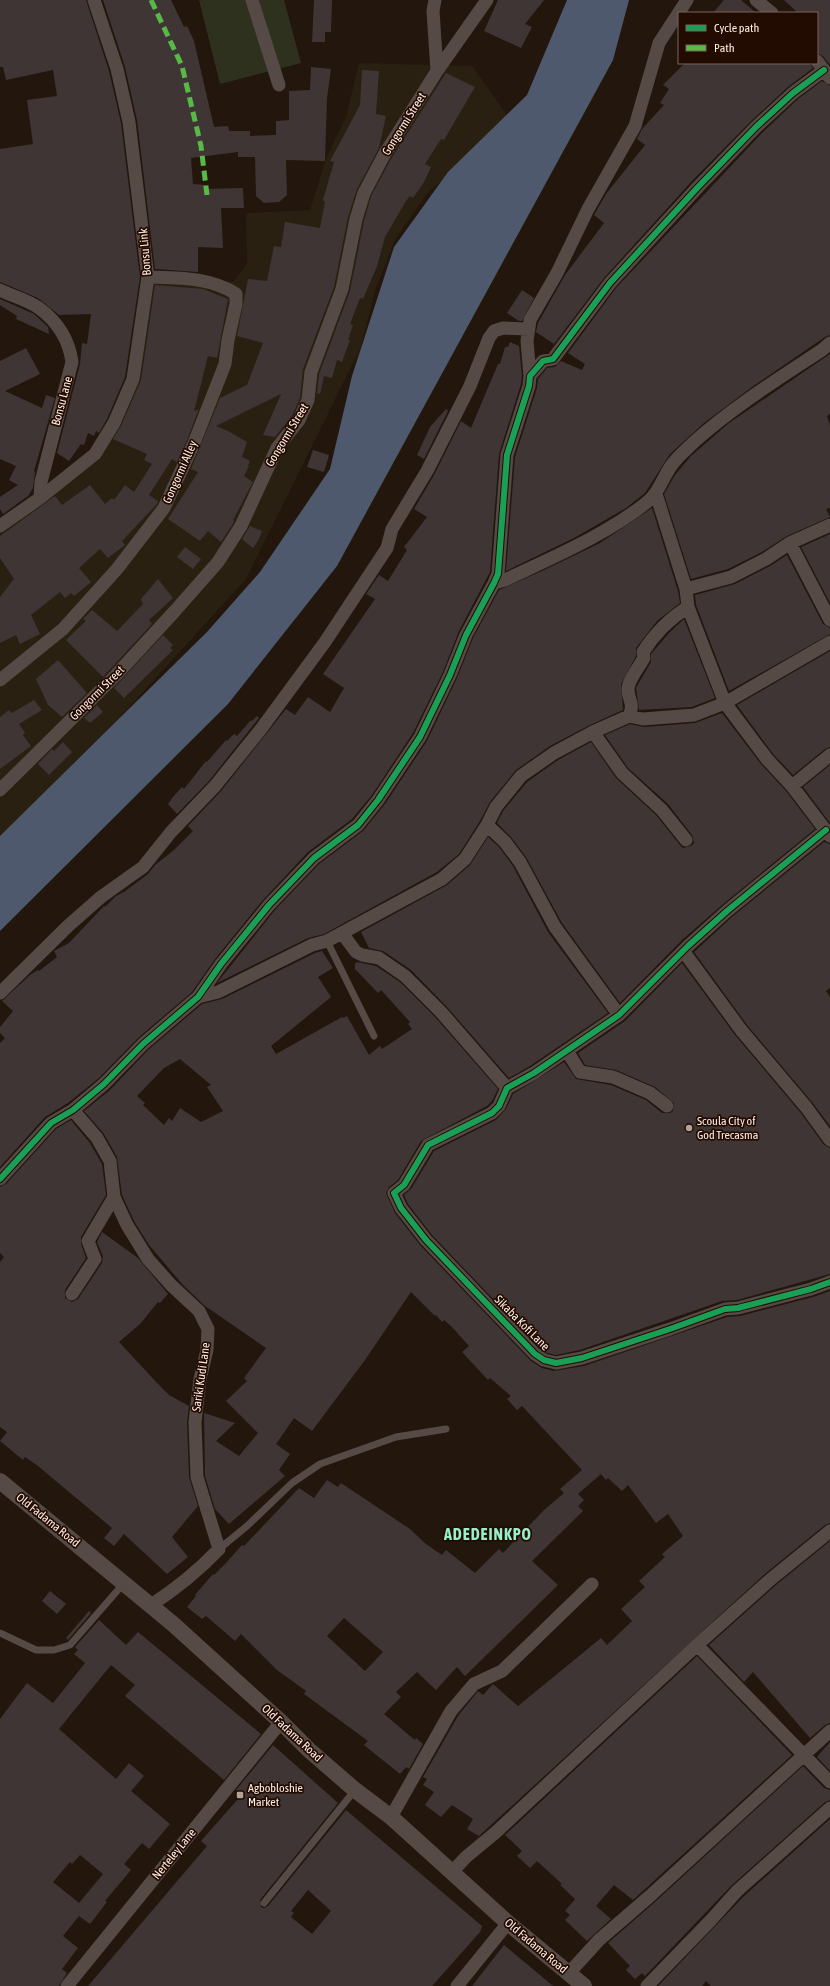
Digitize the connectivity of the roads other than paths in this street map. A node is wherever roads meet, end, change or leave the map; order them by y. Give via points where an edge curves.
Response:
1 (94, 0) edge
2 (252, 0) edge
3 (435, 0) edge
4 (487, 0) edge
5 (687, 0) edge
6 (756, 0) edge
7 (679, 12) edge
8 (771, 12) edge
9 (678, 14) edge
10 (824, 69) edge
11 (437, 71) junction
12 (279, 85) dead end
13 (148, 277) junction
14 (0, 290) edge
15 (528, 329) junction
16 (830, 343) edge
17 (530, 376) junction
18 (656, 494) junction
19 (40, 498) junction
20 (0, 526) edge
21 (830, 526) edge
22 (790, 543) junction
23 (494, 583) junction
24 (686, 589) junction
25 (688, 607) junction
26 (830, 620) edge
27 (830, 642) edge
28 (0, 680) edge
29 (725, 703) junction
30 (629, 716) junction
31 (593, 732) junction
32 (830, 755) edge
33 (792, 786) junction
34 (0, 790) edge
35 (487, 825) junction
36 (828, 833) edge
37 (686, 840) dead end
38 (342, 933) junction
39 (327, 941) junction
40 (684, 952) junction
41 (0, 993) edge
42 (198, 997) junction
43 (619, 1015) junction
44 (374, 1036) dead end
45 (567, 1051) junction
46 (507, 1088) junction
47 (667, 1106) dead end
48 (73, 1110) junction
49 (830, 1140) edge
50 (0, 1179) edge
51 (114, 1197) junction
52 (830, 1282) edge
53 (72, 1294) dead end
54 (446, 1429) dead end
55 (0, 1481) edge
56 (830, 1531) edge
57 (218, 1550) junction
58 (124, 1582) junction
59 (592, 1584) dead end
60 (151, 1605) junction
61 (0, 1634) edge
62 (697, 1645) junction
63 (281, 1722) junction
64 (830, 1731) edge
65 (805, 1755) junction
66 (830, 1782) edge
67 (355, 1790) junction
68 (830, 1808) edge
69 (391, 1817) junction
70 (452, 1872) junction
71 (264, 1903) dead end
72 (508, 1923) junction
73 (568, 1974) junction
74 (67, 1986) edge
75 (457, 1986) edge
76 (584, 1986) edge
77 (647, 1986) edge

1 - 13 street, Bonsu Link via 117,68 130,122
2 - 12 street
3 - 11 street via 433,12
4 - 11 street, Gongormi Street
5 - 7 street
6 - 8 street
9 - 15 street via 659,43 635,126 530,320
10 - 17 street via 740,143 610,283 553,359 543,361
11 - 34 street, Gongormi Street via 384,155 364,193 342,289 311,372 308,400 299,420 277,448 240,526 218,562 174,612 116,675
13 - 19 street, Bonsu Link via 133,379 114,423 95,454
13 - 28 street, Gongormi Alley via 190,278 227,288 236,294 225,364 194,443 164,508 117,569 63,629
14 - 19 street, Bonsu Lane via 39,308 60,330 69,345 72,362 41,482
15 - 17 street
15 - 41 street via 503,328 494,331 489,338 470,386 427,471 392,529 386,548 325,642 261,729 215,786 171,832 143,867 101,897 68,926
16 - 18 street via 740,405 695,442 671,465
17 - 23 street via 507,455 498,574
18 - 23 street via 628,516 576,545
18 - 24 street
19 - 20 street
21 - 22 street
22 - 24 street via 731,577
22 - 26 street
23 - 42 street via 466,635 420,737 378,800 358,825 314,858 270,905 221,964
24 - 25 street
25 - 29 street
25 - 30 street via 654,635 643,652 644,658 628,687 633,708
27 - 29 street
29 - 30 street via 694,715 643,719
29 - 33 street via 767,759
30 - 31 street
31 - 35 street via 554,753 521,776 496,807
31 - 37 street via 622,773 662,810
32 - 33 street
33 - 36 street
35 - 38 street via 464,859 442,878
35 - 43 street via 505,842 520,862 555,927
36 - 40 street via 727,911
38 - 39 street
38 - 46 street via 356,952 379,958 405,976 441,1012
39 - 42 street via 312,944 218,992
39 - 44 lane
40 - 43 street
40 - 49 street via 741,1030 806,1107
42 - 48 street
43 - 45 street
45 - 46 street
45 - 47 street via 580,1072 613,1077 650,1093
46 - 52 street, Sikaba Kofi Lane via 499,1106 492,1113 428,1145 407,1180 394,1193 401,1208 426,1240 535,1354 544,1360 556,1363 582,1358 725,1309 738,1308
48 - 50 street via 52,1123
48 - 51 street, Sariki Kudi Lane via 97,1138 110,1161
51 - 53 street via 88,1241 95,1259
51 - 57 street, Sariki Kudi Lane via 127,1225 148,1259 199,1312 208,1328 207,1350 200,1379 195,1422 197,1477
54 - 57 lane via 396,1437 320,1464 292,1483
55 - 58 street, Old Fadama Road
56 - 62 street via 770,1579
57 - 60 street via 170,1593
58 - 60 street, Old Fadama Road
58 - 61 lane via 70,1645 54,1650 36,1650
59 - 69 street via 502,1671 474,1684 451,1711
60 - 63 street, Old Fadama Road
62 - 65 street
62 - 70 street
63 - 67 street, Old Fadama Road
63 - 74 street, Nerteley Lane
64 - 65 street
65 - 66 street
65 - 73 street via 599,1940
67 - 69 street, Old Fadama Road
67 - 71 lane
68 - 77 street via 737,1891
69 - 70 street, Old Fadama Road
70 - 72 street, Old Fadama Road
72 - 73 street, Old Fadama Road
72 - 75 street
73 - 76 street, Old Fadama Road

